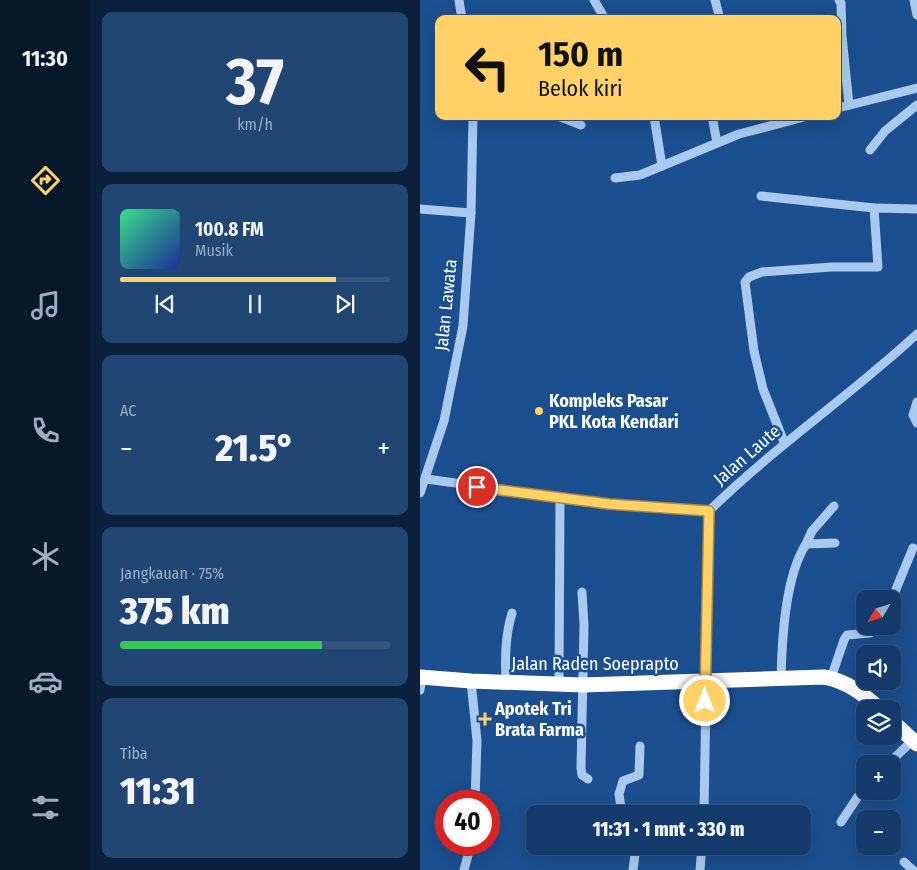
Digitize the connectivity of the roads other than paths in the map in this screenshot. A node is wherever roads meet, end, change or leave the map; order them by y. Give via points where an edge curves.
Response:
1 (459, 0) edge
2 (594, 0) edge
3 (716, 0) edge
4 (839, 0) edge
5 (914, 0) edge
6 (461, 15) edge
7 (603, 15) edge
8 (719, 15) edge
9 (917, 15) edge
10 (917, 88) edge
11 (849, 105) junction
12 (917, 106) edge
13 (841, 107) edge
14 (473, 120) edge
15 (568, 120) edge
16 (655, 120) edge
17 (713, 120) edge
18 (794, 120) edge
19 (581, 125) dead end
20 (717, 142) junction
21 (870, 150) dead end
22 (662, 166) junction
23 (615, 178) dead end
24 (762, 196) dead end
25 (874, 208) junction
26 (420, 209) edge
27 (917, 209) edge
28 (471, 213) junction
29 (917, 334) edge
30 (917, 402) edge
31 (917, 423) edge
32 (784, 442) junction
33 (426, 479) junction
34 (420, 493) edge
35 (560, 497) junction
36 (834, 506) dead end
37 (709, 511) junction
38 (835, 543) dead end
39 (806, 544) junction
40 (913, 548) dead end
41 (896, 590) edge
42 (582, 592) dead end
43 (512, 613) dead end
44 (856, 634) edge
45 (781, 678) junction
46 (831, 678) junction
47 (421, 681) edge
48 (471, 681) junction
49 (506, 682) junction
50 (705, 683) junction
51 (559, 685) junction
52 (583, 685) junction
53 (869, 700) edge
54 (901, 729) edge
55 (915, 742) edge
56 (640, 746) dead end
57 (899, 755) edge
58 (588, 779) dead end
59 (475, 790) edge
60 (856, 800) edge
61 (621, 805) edge
62 (704, 805) edge
63 (841, 822) dead end
64 (467, 855) edge
65 (635, 855) edge
66 (701, 855) edge
67 (904, 862) dead end
68 (464, 870) edge
69 (633, 870) edge
70 (700, 870) edge
71 (913, 870) edge

1 - 6 street
2 - 7 street
3 - 8 street
4 - 11 street
5 - 9 street
10 - 11 street
11 - 13 street
12 - 21 street via 885,131
14 - 28 street, Jalan Lawata
15 - 19 street
16 - 22 street
17 - 20 street
18 - 20 street
20 - 22 street
22 - 23 street via 633,178
24 - 25 street
25 - 27 street
25 - 32 street via 878,267 762,272 745,282 754,351 763,389
26 - 28 street
28 - 33 street, Jalan Lawata via 463,326 444,421
29 - 32 street, Jalan Laute
30 - 31 street via 913,415
32 - 37 street, Jalan Laute
33 - 34 street, Jalan Lawata
33 - 35 street
35 - 37 street
35 - 51 street
36 - 39 street via 812,531
37 - 50 street, Jalan Laute
38 - 39 street
39 - 45 street via 792,580
40 - 41 street
42 - 52 street
43 - 49 street via 504,652
44 - 46 street via 847,635 844,640
45 - 46 highway, Jalan Raden Soeprapto
45 - 50 highway, Jalan Raden Soeprapto
46 - 53 highway, Jalan Raden Soeprapto
47 - 48 highway, Jalan Raden Soeprapto
48 - 49 highway, Jalan Raden Soeprapto
48 - 59 street via 477,741
49 - 51 highway, Jalan Raden Soeprapto
50 - 52 highway, Jalan Raden Soeprapto
50 - 62 street, Jalan Laute
51 - 52 highway, Jalan Raden Soeprapto
52 - 58 street via 581,768 582,775
54 - 55 highway
55 - 57 street
56 - 61 street via 639,775 623,781 619,794
60 - 63 street
64 - 68 street
65 - 69 street
66 - 70 street
67 - 71 street

